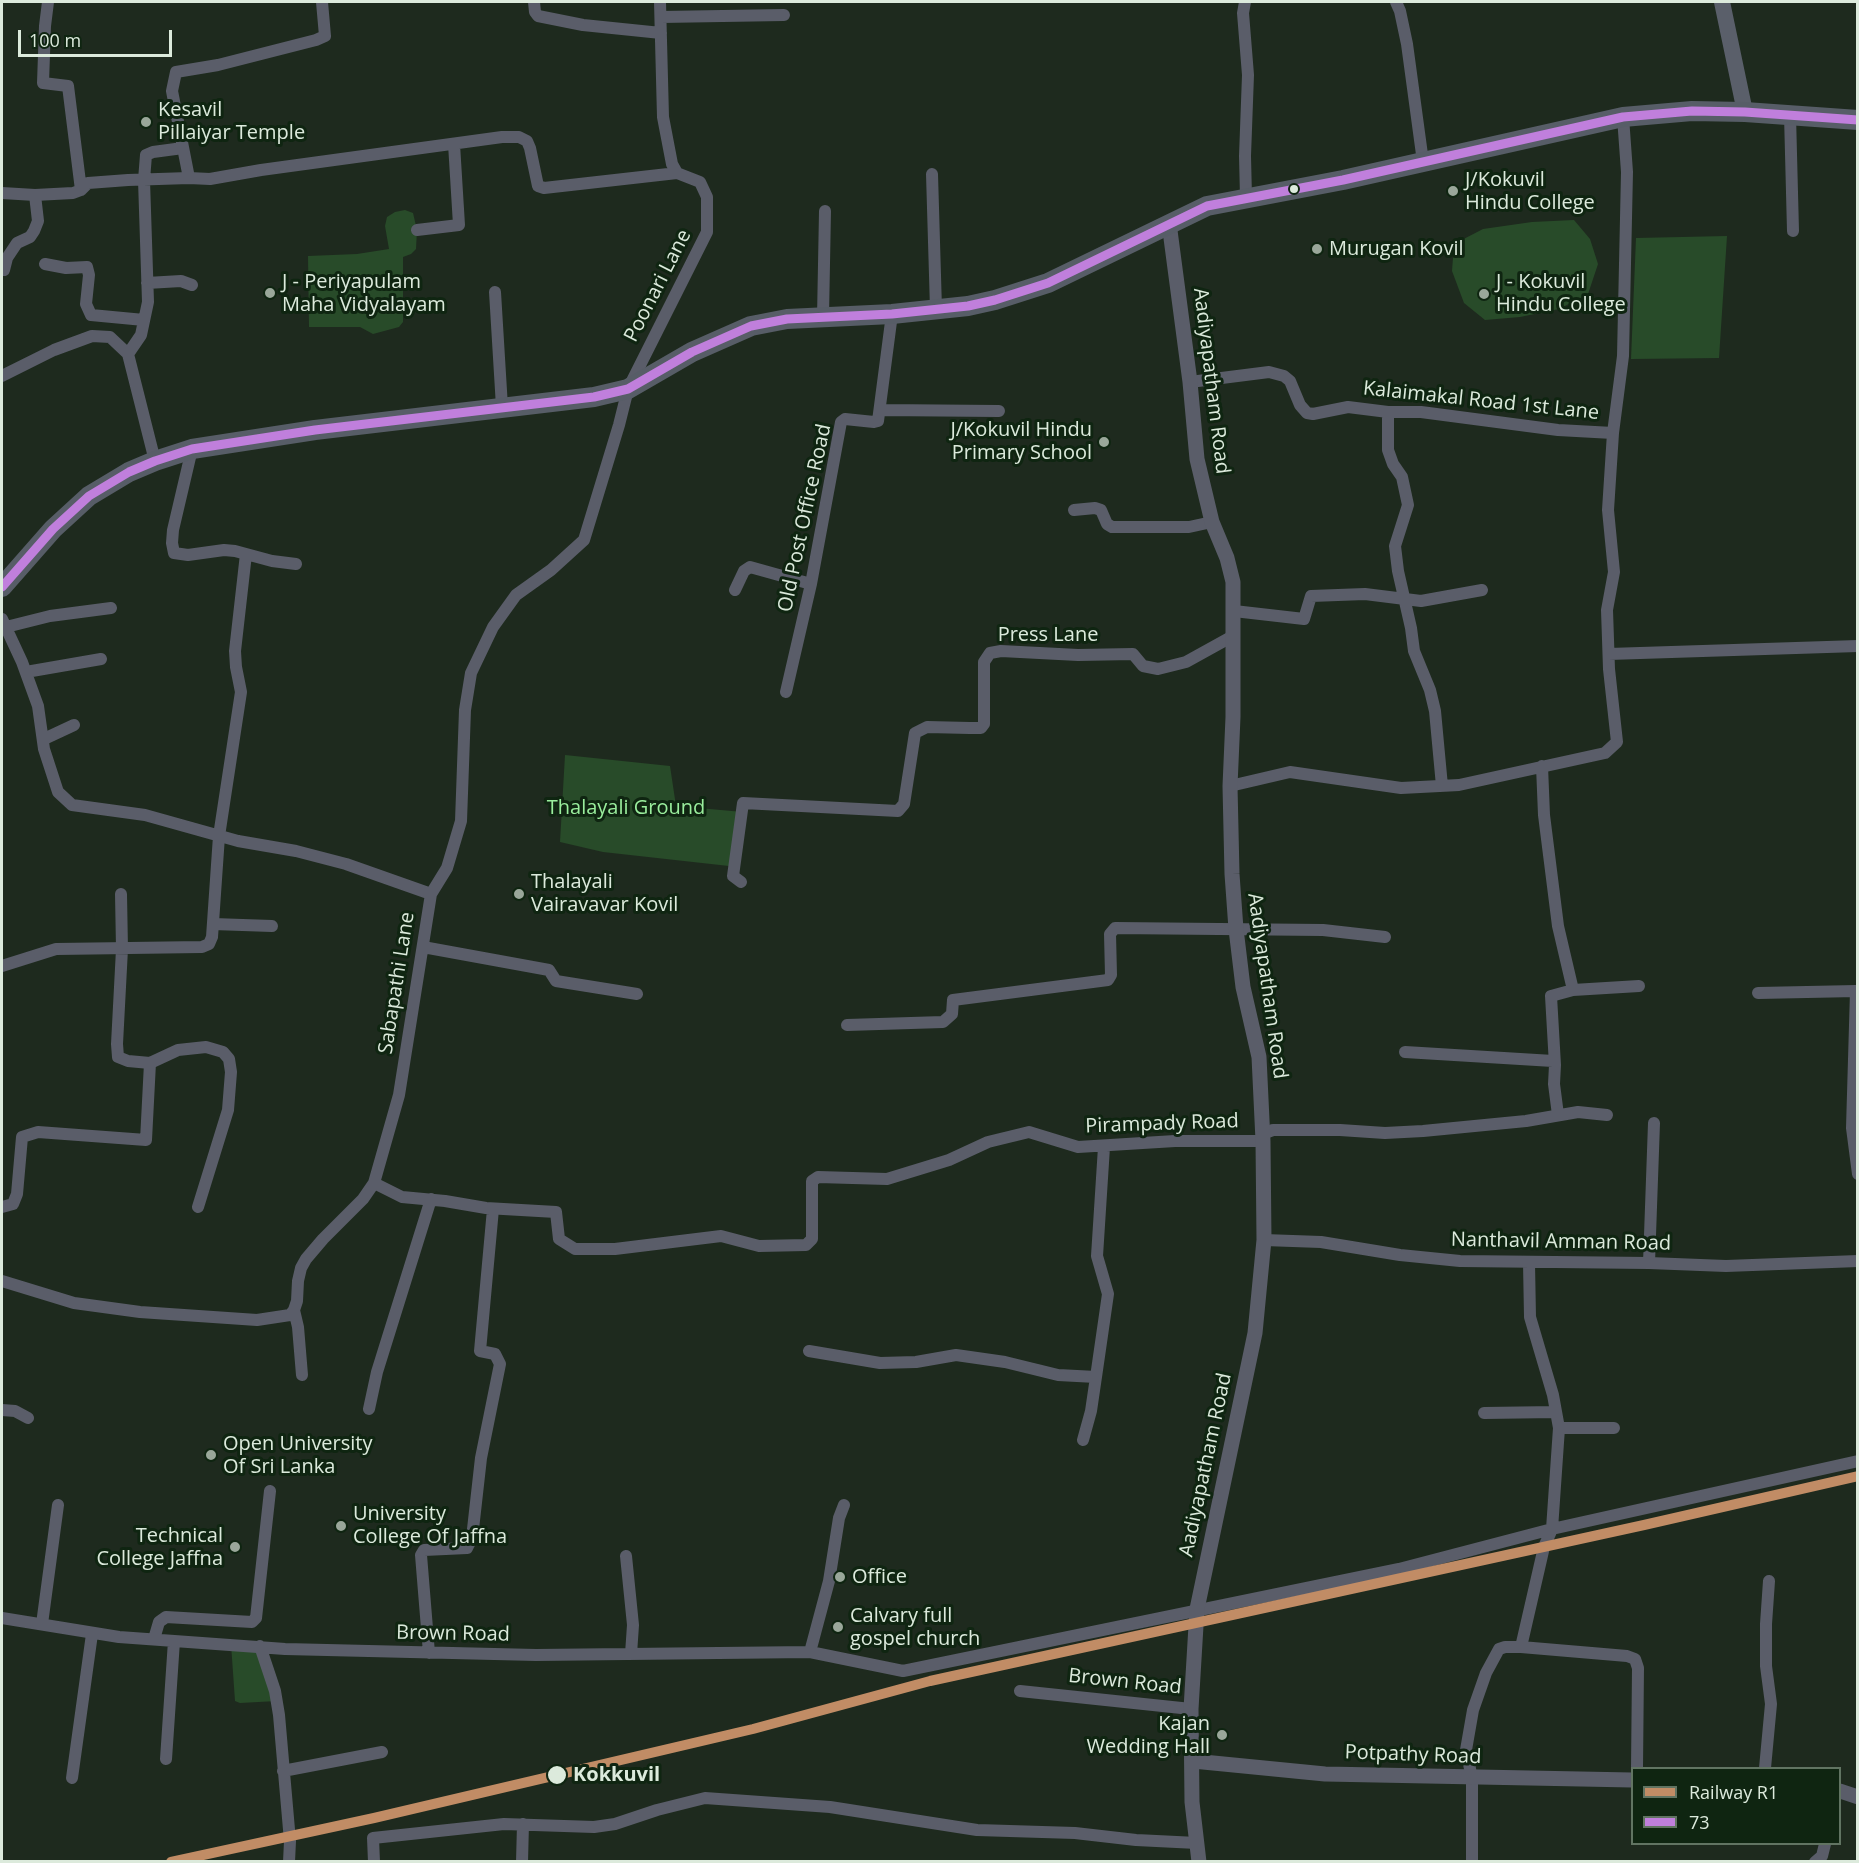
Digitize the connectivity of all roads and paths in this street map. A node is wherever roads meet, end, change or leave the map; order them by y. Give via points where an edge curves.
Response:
1 (48, 2) edge
2 (322, 2) edge
3 (534, 2) edge
4 (660, 2) edge
5 (1245, 2) edge
6 (1396, 2) edge
7 (1722, 2) edge
8 (784, 15) dead end
9 (661, 17) junction
10 (661, 33) junction
11 (1745, 112) junction
12 (1790, 116) junction
13 (1623, 117) junction
14 (1857, 120) edge
15 (454, 144) junction
16 (183, 148) junction
17 (1423, 162) junction
18 (677, 173) junction
19 (932, 174) dead end
20 (189, 178) junction
21 (144, 180) junction
22 (81, 190) junction
23 (2, 193) edge
24 (35, 195) junction
25 (1246, 197) junction
26 (825, 211) dead end
27 (1169, 223) junction
28 (417, 230) dead end
29 (1793, 231) dead end
30 (45, 264) dead end
31 (4, 270) dead end
32 (147, 283) junction
33 (192, 285) dead end
34 (495, 292) dead end
35 (936, 309) junction
36 (892, 314) junction
37 (823, 317) junction
38 (144, 320) junction
39 (128, 354) junction
40 (2, 376) edge
41 (1190, 382) junction
42 (628, 389) junction
43 (502, 407) junction
44 (880, 410) junction
45 (999, 411) dead end
46 (1388, 412) junction
47 (1613, 433) junction
48 (192, 449) junction
49 (155, 461) junction
50 (1074, 510) dead end
51 (1212, 522) junction
52 (246, 554) junction
53 (297, 564) dead end
54 (811, 584) junction
55 (2, 587) edge
56 (735, 590) dead end
57 (1482, 590) dead end
58 (1405, 599) junction
59 (111, 608) dead end
60 (1234, 611) junction
61 (4, 623) edge
62 (1233, 636) junction
63 (1857, 646) edge
64 (1609, 654) junction
65 (101, 659) dead end
66 (26, 672) junction
67 (786, 692) dead end
68 (74, 725) dead end
69 (44, 739) junction
70 (1542, 766) junction
71 (1230, 786) junction
72 (1442, 786) junction
73 (219, 836) junction
74 (741, 882) dead end
75 (121, 894) dead end
76 (430, 894) junction
77 (213, 924) junction
78 (272, 926) dead end
79 (1236, 929) junction
80 (1385, 937) dead end
81 (423, 947) junction
82 (123, 949) junction
83 (2, 966) edge
84 (1639, 986) dead end
85 (1573, 990) junction
86 (1857, 991) edge
87 (1758, 993) dead end
88 (637, 994) dead end
89 (847, 1025) dead end
90 (1405, 1052) dead end
91 (150, 1063) junction
92 (1556, 1065) junction
93 (1557, 1115) junction
94 (1607, 1115) dead end
95 (1654, 1123) dead end
96 (1262, 1138) junction
97 (1104, 1147) junction
98 (1857, 1174) edge
99 (374, 1183) junction
100 (431, 1199) junction
101 (2, 1208) edge
102 (198, 1208) dead end
103 (493, 1209) junction
104 (1264, 1239) junction
105 (1857, 1261) edge
106 (1529, 1263) junction
107 (1649, 1263) junction
108 (2, 1281) edge
109 (294, 1310) junction
110 (809, 1351) dead end
111 (302, 1375) dead end
112 (1096, 1377) junction
113 (369, 1409) dead end
114 (2, 1410) edge
115 (1556, 1412) junction
116 (1484, 1413) dead end
117 (28, 1418) dead end
118 (1559, 1428) junction
119 (1614, 1428) dead end
120 (1083, 1440) dead end
121 (1857, 1461) edge
122 (270, 1491) dead end
123 (58, 1505) dead end
124 (844, 1505) dead end
125 (1552, 1529) junction
126 (626, 1556) dead end
127 (1769, 1581) dead end
128 (1197, 1609) junction
129 (2, 1618) edge
130 (42, 1624) junction
131 (92, 1634) junction
132 (154, 1639) junction
133 (174, 1641) junction
134 (260, 1646) junction
135 (1521, 1647) junction
136 (810, 1652) junction
137 (429, 1653) junction
138 (631, 1653) junction
139 (1020, 1691) dead end
140 (1191, 1709) junction
141 (382, 1752) dead end
142 (166, 1759) dead end
143 (1192, 1761) junction
144 (1637, 1767) edge
145 (1765, 1767) edge
146 (283, 1771) junction
147 (72, 1778) dead end
148 (1472, 1778) junction
149 (1631, 1780) edge
150 (1841, 1791) edge
151 (1857, 1797) edge
152 (523, 1824) junction
153 (1197, 1844) junction
154 (1825, 1845) edge
155 (290, 1862) edge
156 (374, 1862) edge
157 (522, 1862) edge
158 (1199, 1862) edge
159 (1472, 1862) edge
160 (1815, 1862) edge

1 - 22 street via 43,83 68,86
2 - 16 street via 325,36 218,65 176,72 172,91
3 - 10 street via 535,12 541,16 583,25
4 - 9 street
5 - 25 street
6 - 17 street via 1407,44
7 - 11 main road
8 - 9 street
9 - 10 street
10 - 18 street via 663,117
11 - 12 main road
11 - 13 main road via 1692,111
12 - 14 main road
12 - 29 street
13 - 17 main road
13 - 47 street via 1627,171 1623,356
15 - 18 street via 519,137 531,148 538,186 544,188
15 - 20 street via 210,179
15 - 28 street via 459,225
16 - 20 street
16 - 21 street via 146,155
17 - 25 main road
18 - 42 street, Poonari Lane via 700,182 707,196 707,232
19 - 35 street
20 - 21 street
21 - 22 street via 88,183
21 - 32 street
22 - 24 street
23 - 24 street
24 - 31 street via 38,221 34,231 17,243
25 - 27 main road via 1207,206
26 - 37 street
27 - 35 main road via 1026,291 968,306
27 - 41 street, Aadiyapatham Road
30 - 38 street via 87,267 86,304 92,315
32 - 33 street via 181,281
32 - 38 street
34 - 43 street
35 - 36 main road
36 - 37 main road
36 - 44 street
37 - 42 main road via 751,326 692,352
38 - 39 street via 141,335
39 - 40 street via 110,337 92,336
39 - 49 street
41 - 46 street, Kalaimakal Road 1st Lane via 1269,372 1290,381 1306,413 1348,407
41 - 51 street, Aadiyapatham Road via 1197,459
42 - 43 main road via 594,397
42 - 76 street, Sabapathi Lane via 584,540 516,595 493,627 471,673 465,710 461,821 447,868
43 - 48 main road
44 - 45 street
44 - 54 street, Old Post Office Road via 878,421 841,422
46 - 47 street, Kalaimakal Road 1st Lane via 1421,412 1557,430
46 - 58 street via 1388,450 1402,477 1408,506 1395,546
47 - 64 street via 1608,510 1614,572 1607,610
48 - 49 main road
48 - 52 street via 173,530 174,553 224,550
49 - 55 main road via 88,496
50 - 51 street via 1101,510 1112,527 1189,527
51 - 60 street, Aadiyapatham Road via 1233,582
52 - 53 street
52 - 73 street via 235,651 241,692
54 - 56 street via 750,567
54 - 67 street, Old Post Office Road
57 - 58 street via 1421,601
58 - 60 street via 1365,594 1311,596 1304,619
58 - 72 street via 1414,651 1435,711
59 - 61 street
60 - 62 street, Aadiyapatham Road
61 - 66 street
62 - 71 street, Aadiyapatham Road
62 - 74 street, Press Lane via 1186,662 1158,669 1143,666 1133,654 990,653 984,662 984,724 981,728 927,727 915,733 904,804 898,811 744,803 733,876
63 - 64 street
64 - 70 street via 1617,742 1605,753
65 - 66 street
66 - 69 street
68 - 69 street
69 - 73 street via 58,792 72,805 145,815
70 - 72 street
70 - 85 street via 1558,926
71 - 72 street via 1290,772 1401,788
71 - 79 street, Aadiyapatham Road
73 - 76 street via 346,864
73 - 77 street
75 - 82 street
76 - 81 street, Sabapathi Lane
77 - 78 street
77 - 82 street via 209,944 202,947
79 - 80 street via 1323,930
79 - 89 street via 1115,928 1110,934 1112,975 1108,980 953,1000 952,1014 943,1022
79 - 96 street, Aadiyapatham Road via 1243,987 1260,1057
81 - 88 street via 549,970 556,981
81 - 99 street, Sabapathi Lane via 399,1095
82 - 83 street via 56,949
82 - 91 street via 118,1057
84 - 85 street
85 - 92 street via 1551,996
86 - 87 street
86 - 98 street via 1852,1128
90 - 92 street via 1549,1060
91 - 101 street via 146,1140 38,1132 22,1137 17,1194 13,1203
91 - 102 street via 178,1050 206,1047 223,1052 228,1059 228,1110
92 - 93 street
93 - 94 street, Pirampady Road
93 - 96 street, Pirampady Road via 1423,1131 1285,1130
95 - 107 street
96 - 97 street, Pirampady Road
96 - 104 street, Aadiyapatham Road
97 - 103 street, Pirampady Road via 1078,1147 1029,1132 988,1142 949,1160 886,1179 819,1177 812,1181 812,1239 806,1245 759,1246 721,1236 615,1249 575,1249 559,1239 556,1212
97 - 112 street via 1097,1256 1108,1294
99 - 100 street, Pirampady Road via 402,1197
99 - 109 street, Sabapathi Lane via 306,1259
100 - 103 street, Pirampady Road
100 - 113 street
103 - 137 street via 480,1351 495,1354 500,1364 481,1458 472,1538 467,1548 424,1550 421,1555
104 - 106 street, Nanthavil Amman Road via 1321,1242 1460,1261
104 - 128 street, Aadiyapatham Road via 1255,1333
105 - 107 street, Nanthavil Amman Road via 1726,1266
106 - 107 street, Nanthavil Amman Road
106 - 115 street via 1530,1317
108 - 109 street via 74,1303 140,1312 257,1320 290,1315
109 - 111 street, Sabapathi Lane
110 - 112 street via 880,1363 956,1355 1058,1375
112 - 120 street
114 - 117 street
115 - 116 street
115 - 118 street
118 - 119 street
118 - 125 street
121 - 125 street
122 - 132 street via 256,1618 252,1622 166,1617 159,1622
123 - 130 street
124 - 136 street
125 - 128 street via 1399,1569
125 - 135 street via 1544,1547
126 - 138 street via 633,1625
127 - 145 street via 1766,1656 1771,1704
128 - 136 street, Brown Road via 903,1671
128 - 140 street, Aadiyapatham Road
129 - 130 street, Brown Road
130 - 131 street, Brown Road
131 - 132 street, Brown Road
131 - 147 street
132 - 133 street, Brown Road
133 - 134 street, Brown Road
133 - 142 street
134 - 137 street, Brown Road
134 - 146 street via 275,1690
135 - 144 street via 1635,1659
135 - 148 street via 1499,1649 1486,1673 1473,1710 1466,1750
136 - 138 street, Brown Road
137 - 138 street, Brown Road
139 - 140 street, Brown Road
140 - 143 street, Aadiyapatham Road
141 - 146 street
143 - 148 street, Potpathy Road via 1325,1774
143 - 153 street, Aadiyapatham Road
146 - 155 street
148 - 149 street, Potpathy Road
148 - 159 street
150 - 151 street
152 - 153 street via 615,1824 705,1798 830,1807 977,1830 1075,1833
152 - 156 street via 373,1838
152 - 157 street
153 - 158 street, Aadiyapatham Road
154 - 160 street via 1822,1856

